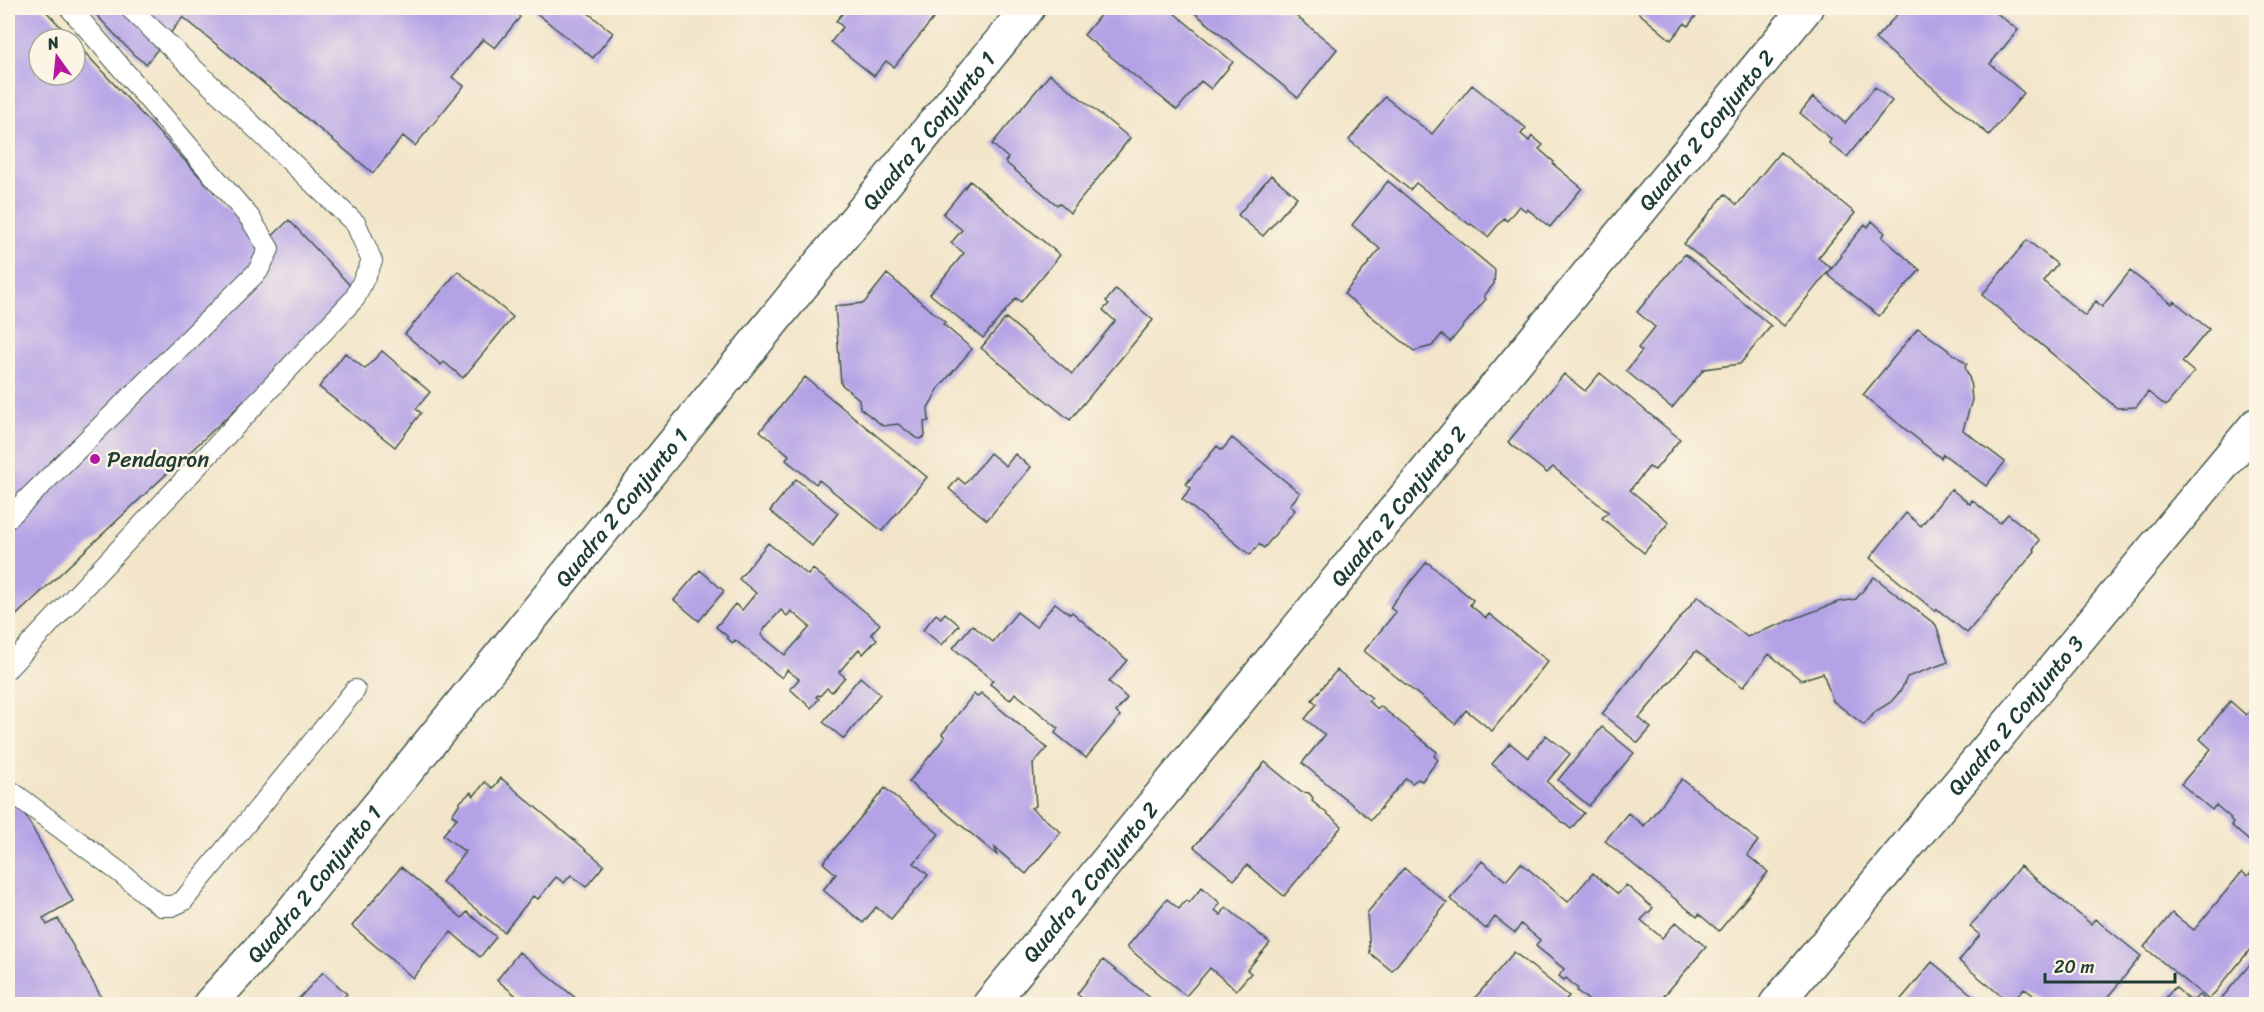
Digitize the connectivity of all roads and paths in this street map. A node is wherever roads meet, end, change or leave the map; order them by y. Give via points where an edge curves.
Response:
1 (70, 8) edge
2 (133, 8) edge
3 (1028, 8) edge
4 (1806, 8) edge
5 (2256, 426) edge
6 (8, 518) edge
7 (8, 668) edge
8 (355, 690) dead end
9 (8, 789) edge
10 (210, 1005) edge
11 (990, 1005) edge
12 (1776, 1005) edge

1 - 6 lane via 250,218 269,249 258,272
2 - 7 lane via 356,224 372,261 355,298
3 - 10 street, Quadra 2 Conjunto 1 via 285,920
4 - 11 street, Quadra 2 Conjunto 2
5 - 12 street, Quadra 2 Conjunto 3
8 - 9 lane via 183,901 172,906 161,906

